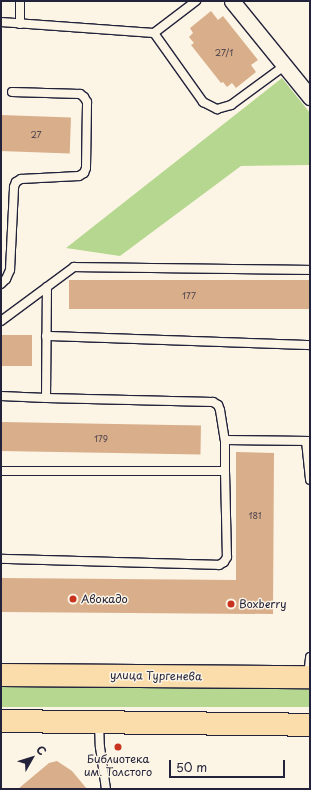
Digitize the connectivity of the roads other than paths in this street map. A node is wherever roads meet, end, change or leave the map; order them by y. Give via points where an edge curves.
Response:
1 (20, 1) edge
2 (196, 1) edge
3 (232, 1) edge
4 (1, 22) edge
5 (20, 24) junction
6 (154, 33) junction
7 (284, 66) junction
8 (12, 92) dead end
9 (310, 97) edge
10 (310, 270) edge
11 (1, 284) edge
12 (47, 287) junction
13 (1, 321) edge
14 (46, 336) junction
15 (310, 345) edge
16 (1, 396) edge
17 (46, 398) junction
18 (225, 440) junction
19 (308, 441) edge
20 (1, 471) edge
21 (225, 471) junction
22 (310, 480) edge
23 (1, 559) edge
24 (309, 671) edge
25 (1, 674) edge
26 (3, 720) edge
27 (99, 722) junction
28 (310, 725) edge
29 (106, 789) edge

1 - 5 lane
2 - 6 lane
3 - 7 street
4 - 5 lane
5 - 6 lane
6 - 7 lane via 203,102 217,109 231,105
7 - 9 street
8 - 11 lane via 80,94 84,97 87,102 86,168 79,176 21,179 16,182 10,270
10 - 12 lane via 74,267
12 - 13 lane
12 - 14 lane
14 - 15 lane
14 - 17 lane
16 - 17 lane
17 - 18 lane via 213,402 220,410
18 - 19 lane
18 - 21 lane
19 - 22 lane
20 - 21 lane
21 - 23 lane via 226,557 219,565
24 - 25 main road, улица Тургенева
26 - 27 main road
27 - 28 main road
27 - 29 lane

